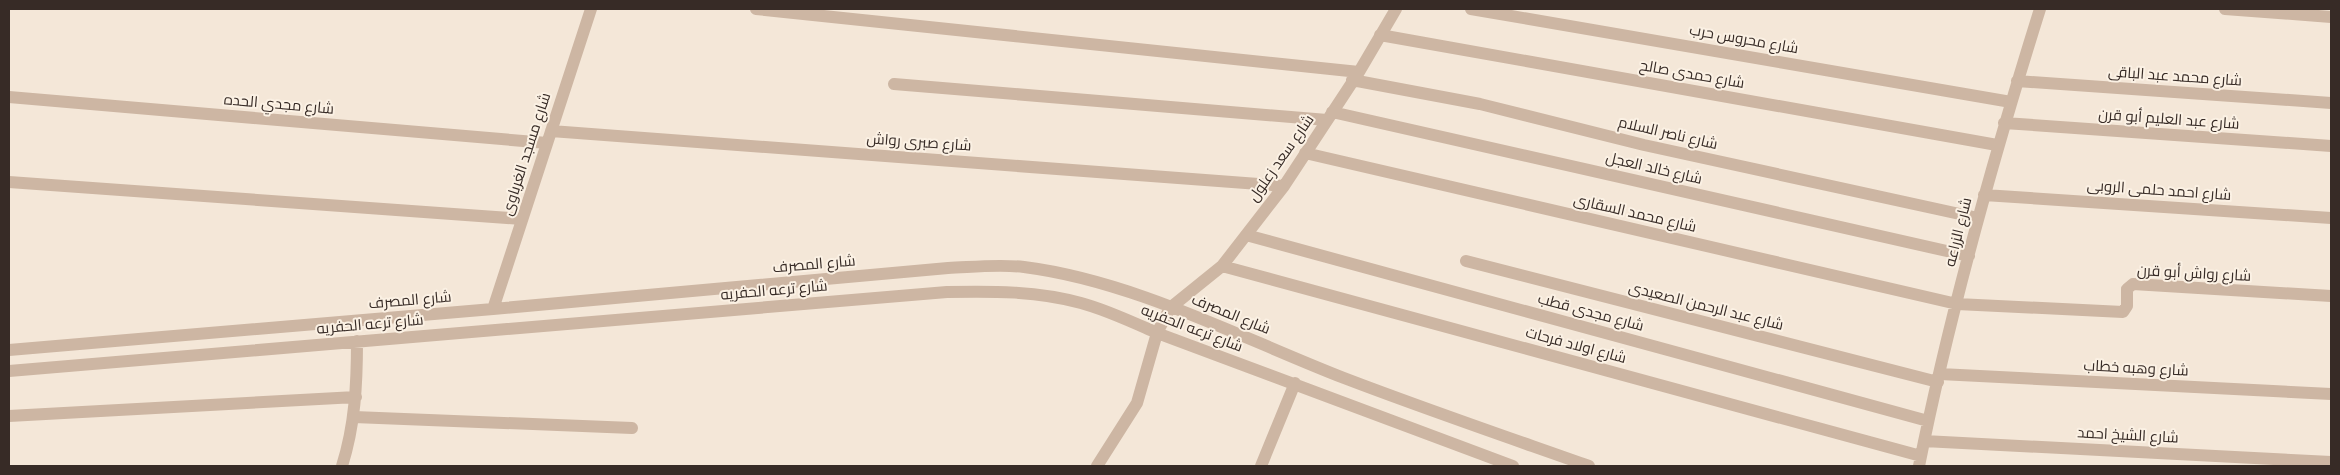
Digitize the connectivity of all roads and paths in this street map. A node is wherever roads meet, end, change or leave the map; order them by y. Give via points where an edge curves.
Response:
1 (591, 9) edge
2 (756, 9) edge
3 (1396, 9) edge
4 (1471, 9) edge
5 (2040, 9) edge
6 (2225, 9) edge
7 (2331, 18) edge
8 (1380, 35) junction
9 (1355, 76) junction
10 (2017, 81) junction
11 (894, 84) dead end
12 (9, 97) edge
13 (2011, 102) junction
14 (2331, 103) edge
15 (1330, 116) junction
16 (2004, 124) junction
17 (549, 137) junction
18 (1997, 145) junction
19 (2331, 146) edge
20 (1306, 153) junction
21 (9, 182) edge
22 (1284, 186) junction
23 (1984, 195) junction
24 (1978, 218) junction
25 (2331, 218) edge
26 (522, 219) junction
27 (1246, 235) junction
28 (1969, 256) junction
29 (1466, 261) dead end
30 (1222, 266) junction
31 (2331, 296) edge
32 (1957, 304) junction
33 (1170, 308) junction
34 (493, 310) junction
35 (1156, 333) junction
36 (357, 341) junction
37 (9, 350) edge
38 (9, 371) edge
39 (1939, 378) junction
40 (1295, 383) junction
41 (2331, 394) edge
42 (356, 397) junction
43 (9, 416) edge
44 (354, 417) junction
45 (1928, 421) junction
46 (632, 428) dead end
47 (1924, 441) junction
48 (1920, 461) edge
49 (2331, 462) edge
50 (342, 466) edge
51 (1098, 466) edge
52 (1261, 466) edge
53 (1514, 466) edge
54 (1589, 466) edge

1 - 17 street, شارع مسجد الغرباوى
2 - 9 street, شارع ناصر السلام
3 - 8 street, شارع سعد زعلول
4 - 13 street, شارع محروس حرب
5 - 10 street, شارع الزراعه
6 - 7 street
8 - 9 street, شارع سعد زعلول
8 - 18 street, شارع حمدى صالح
9 - 15 street, شارع سعد زعلول
9 - 24 street, شارع ناصر السلام via 1644,145
10 - 13 street, شارع الزراعه
10 - 14 street, شارع محمد عبد الباقى
11 - 15 street, شارع خالد العجل
12 - 17 street, شارع مجدي الحده
13 - 16 street, شارع الزراعه
15 - 20 street, شارع سعد زعلول
15 - 28 street, شارع خالد العجل
16 - 18 street, شارع الزراعه
16 - 19 street, شارع عبد العليم أبو قرن
17 - 22 street, شارع صبرى رواش
17 - 26 street, شارع مسجد الغرباوى
18 - 23 street, شارع الزراعه
20 - 22 street, شارع سعد زعلول
20 - 32 street, شارع محمد السقارى
21 - 26 street
22 - 27 street, شارع سعد زعلول
23 - 24 street, شارع الزراعه
23 - 25 street, شارع احمد حلمى الروبى
24 - 28 street, شارع الزراعه
26 - 34 street, شارع مسجد الغرباوى
27 - 30 street, شارع سعد زعلول
27 - 45 street, شارع مجدى قطب
28 - 32 street, شارع الزراعه
29 - 39 street, شارع عبد الرحمن الصعيدى
30 - 33 street, شارع سعد زعلول
30 - 48 street, شارع اولاد فرحات
31 - 32 street, شارع رواش أبو قرن via 2133,284 2127,289 2127,306 2123,312
32 - 39 street, شارع الزراعه
33 - 34 street, شارع المصرف via 1061,273 989,266
33 - 35 street
33 - 54 street, شارع المصرف via 1344,378
34 - 37 street, شارع المصرف
35 - 36 street, شارع ترعه الحفريه via 1080,302 979,291
35 - 40 street, شارع ترعه الحفريه
35 - 51 street via 1137,404
36 - 38 street, شارع ترعه الحفريه
36 - 42 street
39 - 41 street, شارع وهبه خطاب
39 - 45 street, شارع الزراعه
40 - 52 street
40 - 53 street, شارع ترعه الحفريه
42 - 43 street
42 - 44 street
44 - 46 street
44 - 50 street
45 - 47 street, شارع الزراعه
47 - 48 street, شارع الزراعه
47 - 49 street, شارع الشيخ احمد

